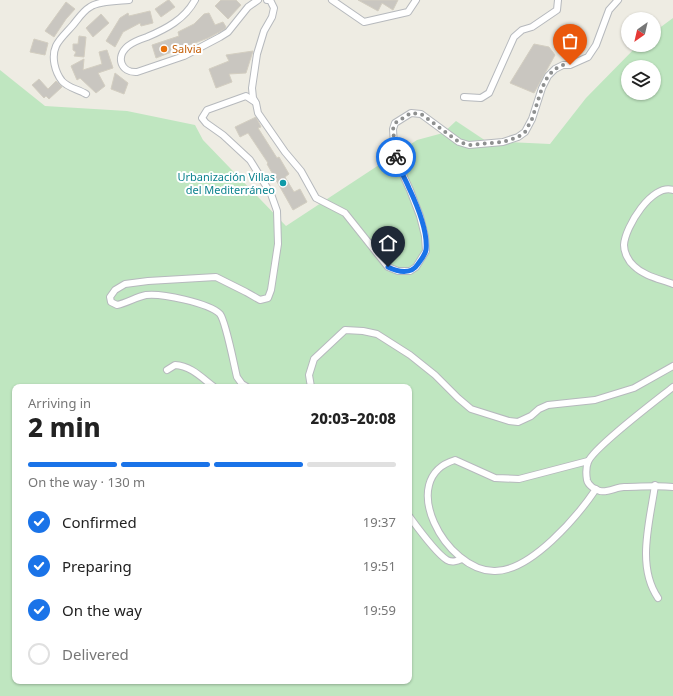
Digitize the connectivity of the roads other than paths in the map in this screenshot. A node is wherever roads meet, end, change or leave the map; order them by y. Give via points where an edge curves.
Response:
1 (129, 0) edge
2 (195, 0) edge
3 (258, 0) edge
4 (267, 0) edge
5 (332, 0) edge
6 (416, 0) edge
7 (558, 0) edge
8 (618, 0) edge
9 (86, 94) dead end
10 (464, 97) dead end
11 (256, 103) junction
12 (673, 190) edge
13 (673, 284) edge
14 (673, 366) edge
15 (167, 370) dead end
16 (210, 384) edge
17 (242, 384) edge
18 (310, 384) edge
19 (673, 387) edge
20 (588, 461) junction
21 (655, 485) junction
22 (673, 487) edge
23 (596, 489) junction
24 (412, 520) edge
25 (462, 559) junction
26 (658, 598) dead end

1 - 9 street via 90,6 56,46 53,56 62,82
2 - 3 street via 176,22 128,47 121,55 124,69 130,73 137,72 184,56 228,32 248,7
4 - 11 street via 270,0 274,8 257,54 252,88
5 - 6 street via 364,22 408,12
7 - 10 street via 554,14 522,30 514,37 489,93 481,98
8 - 11 street via 609,10 596,45 588,57 570,65 563,65 548,76 532,119 525,132 518,137 503,142 469,145 459,142 421,114 411,113 395,123 393,129 398,164 420,216 425,236 426,251 416,267 410,271 398,271 388,267 345,213 316,198 301,171 258,113
11 - 17 street via 246,96 207,110 202,118 250,160 271,194 277,211 278,244 268,298 260,300 216,277 125,284 115,290 110,297 117,305 148,295 196,302 214,310 220,315 237,377
12 - 13 street via 655,193 638,212 627,232 624,245 625,255 634,266
14 - 18 street via 634,388 595,400 548,405 518,422 471,409 410,355 377,334 345,330 314,358 309,375
15 - 16 street via 175,365 186,366
19 - 20 street
20 - 23 street via 588,482
20 - 25 street via 519,479 495,478 455,460 446,463 432,479 428,492 429,508 447,545
21 - 22 street
21 - 23 street via 624,487 601,492
21 - 26 street via 646,543 647,567 652,590
23 - 25 street via 573,520 533,556 515,566 495,571 480,568
24 - 25 street via 447,560 452,562

